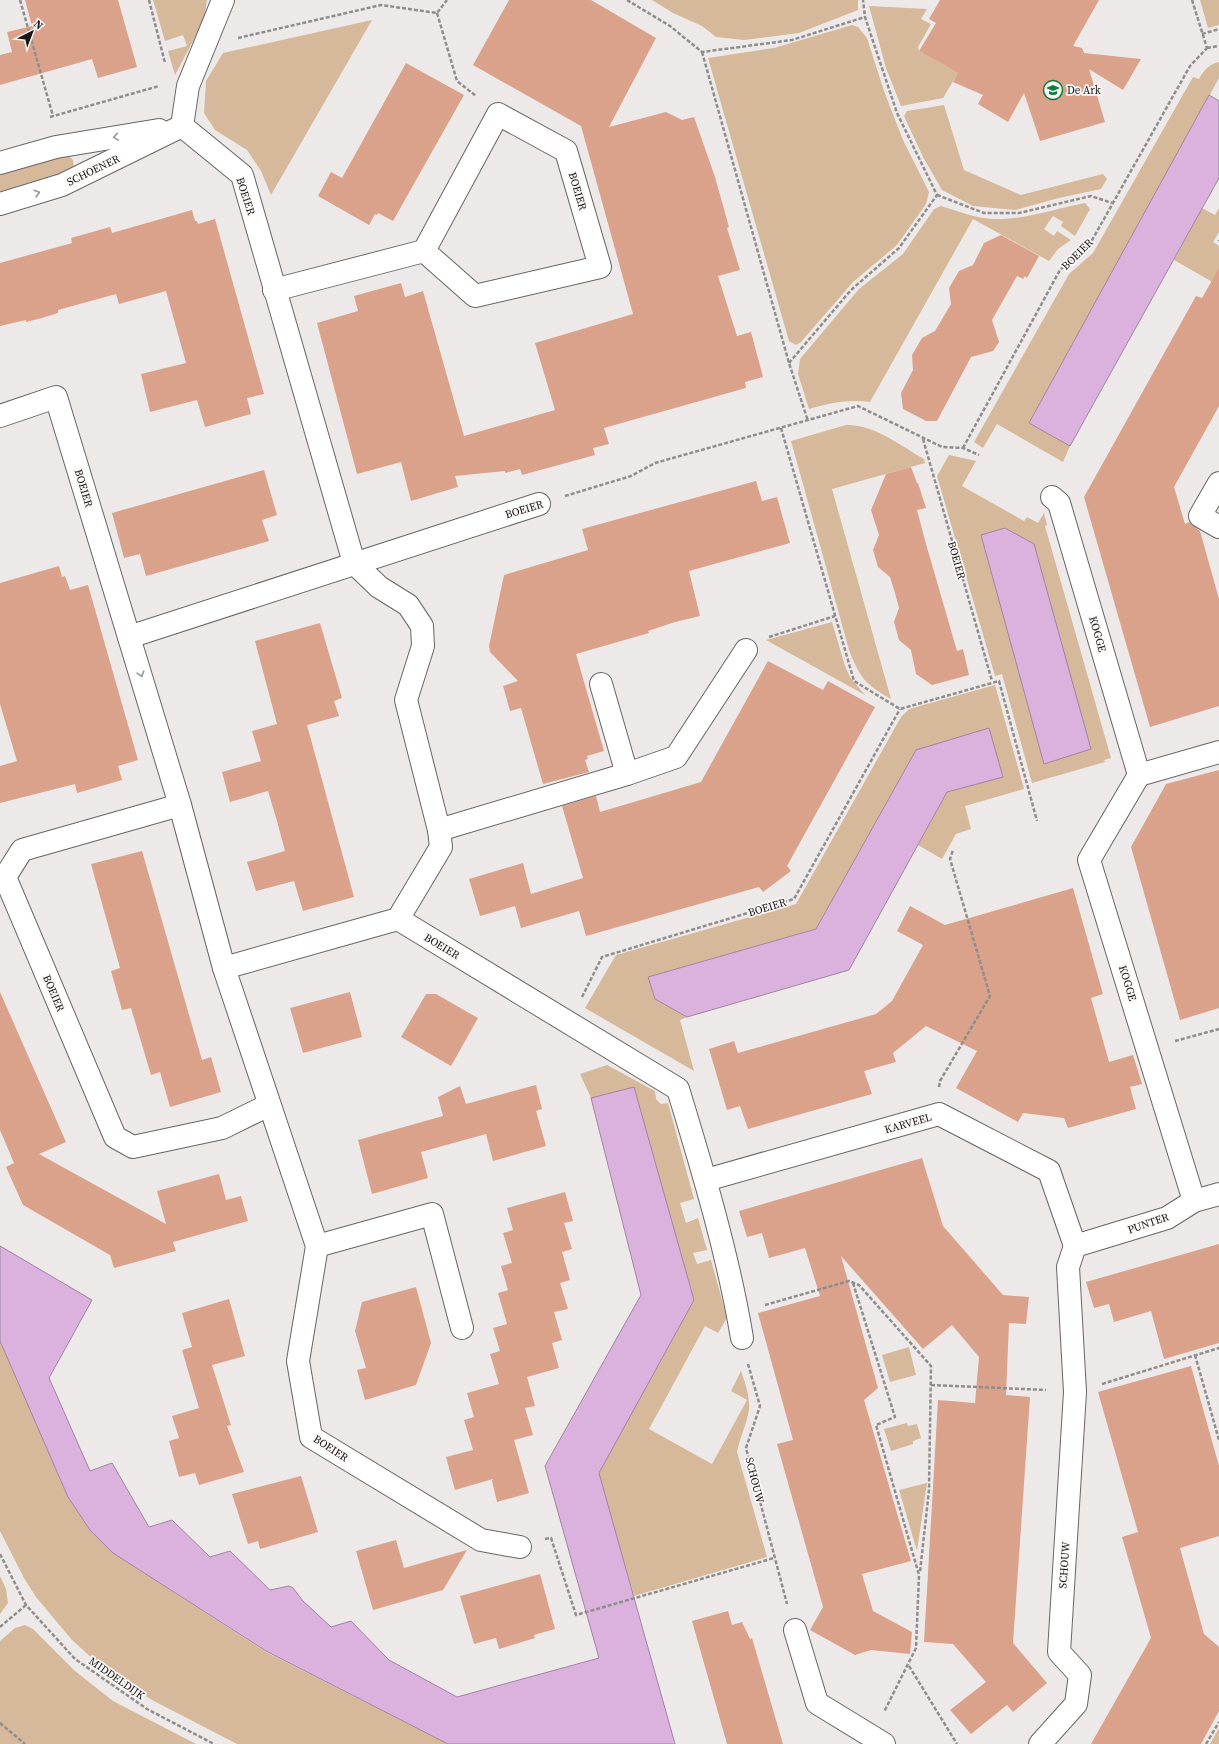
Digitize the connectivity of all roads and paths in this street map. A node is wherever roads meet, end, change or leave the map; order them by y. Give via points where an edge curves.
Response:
1 (20, 0) edge
2 (149, 0) edge
3 (223, 0) edge
4 (447, 0) edge
5 (627, 0) edge
6 (863, 0) edge
7 (1192, 0) edge
8 (437, 12) junction
9 (865, 17) junction
10 (1219, 29) edge
11 (1202, 34) junction
12 (205, 46) junction
13 (1219, 46) edge
14 (1207, 48) junction
15 (702, 52) junction
16 (179, 84) junction
17 (498, 114) junction
18 (53, 116) junction
19 (46, 119) dead end
20 (182, 126) junction
21 (0, 163) edge
22 (937, 195) junction
23 (1112, 203) junction
24 (0, 204) edge
25 (424, 251) junction
26 (274, 290) junction
27 (789, 362) junction
28 (0, 416) edge
29 (808, 421) junction
30 (781, 428) junction
31 (922, 439) junction
32 (963, 448) junction
33 (979, 455) dead end
34 (1219, 483) edge
35 (1052, 497) dead end
36 (539, 504) joint
37 (1219, 526) edge
38 (354, 563) junction
39 (835, 616) junction
40 (129, 637) junction
41 (746, 650) joint
42 (992, 682) junction
43 (601, 684) dead end
44 (900, 709) junction
45 (1219, 752) edge
46 (627, 774) junction
47 (1139, 774) junction
48 (180, 805) junction
49 (1037, 821) dead end
50 (439, 830) junction
51 (953, 850) dead end
52 (398, 919) junction
53 (224, 968) junction
54 (569, 1022) junction
55 (1219, 1029) edge
56 (1148, 1048) junction
57 (269, 1105) junction
58 (939, 1114) junction
59 (706, 1180) junction
60 (1219, 1194) edge
61 (1194, 1201) junction
62 (317, 1246) junction
63 (1075, 1246) junction
64 (853, 1283) junction
65 (738, 1313) junction
66 (462, 1328) dead end
67 (742, 1338) joint
68 (1195, 1355) dead end
69 (1219, 1440) edge
70 (520, 1547) joint
71 (0, 1554) edge
72 (774, 1558) junction
73 (919, 1575) junction
74 (26, 1605) junction
75 (0, 1627) edge
76 (795, 1630) joint
77 (908, 1666) junction
78 (1219, 1722) edge
79 (0, 1723) edge
80 (878, 1740) edge
81 (25, 1744) edge
82 (214, 1744) edge
83 (957, 1744) edge
84 (1040, 1744) edge
85 (1206, 1744) edge

1 - 18 path
2 - 16 path
3 - 12 street
4 - 8 path
5 - 15 path via 670,26
6 - 9 path
7 - 11 path
8 - 12 path via 381,5
8 - 17 path via 457,81
9 - 15 path via 792,40
9 - 22 path via 897,112
10 - 11 path
11 - 14 path
12 - 16 street
13 - 14 path
14 - 23 path, BOEIER via 1190,66
15 - 27 path
16 - 18 path
16 - 20 street
17 - 25 street
17 - 25 street, BOEIER via 566,151 600,267 475,296
18 - 19 path
20 -> 21 street, SCHOENER via 56,147
24 -> 20 street, SCHOENER via 62,185
20 - 26 street, BOEIER via 242,175
22 - 23 path via 984,213 1019,213 1091,196
22 - 27 path via 899,248 851,290
23 - 32 path, BOEIER via 1091,242 1060,270
25 - 26 street
26 - 38 street, BOEIER
27 - 29 path
28 - 40 street, BOEIER via 56,396
29 - 30 path, BOEIER
29 - 31 path, BOEIER via 858,406
30 - 36 path, BOEIER via 655,463 631,476
30 - 39 path
31 - 32 path, BOEIER via 942,448
31 - 42 path, BOEIER
32 - 33 path
34 - 37 street via 1200,516
35 - 47 street, KOGGE via 1059,503
36 - 38 street, BOEIER
38 - 40 street, BOEIER
38 - 50 street, BOEIER via 379,587 408,605 422,626 423,646 406,700
39 - 41 path via 752,642
39 - 44 path via 854,681
40 -> 48 street, BOEIER
41 - 46 street via 676,757
42 - 44 path
42 - 49 path via 999,681
43 - 46 street
44 - 54 path, BOEIER via 794,899 602,957
45 - 47 street
46 - 50 street
47 - 56 street, KOGGE via 1089,860
48 - 53 street, BOEIER
48 - 57 street, BOEIER via 22,850 5,877 115,1137 133,1147 222,1128
50 - 52 street, BOEIER via 441,847
51 - 58 path via 950,858 990,996 940,1081
52 - 53 street
52 - 54 street, BOEIER
53 - 57 street, BOEIER
54 - 59 street, BOEIER via 678,1089
55 - 56 path
56 - 61 street, KOGGE
57 - 62 street, BOEIER
58 - 59 street, KARVEEL
58 - 63 street, KARVEEL via 1049,1171
59 - 65 street
60 - 61 street, PUNTER
61 - 63 street, PUNTER via 1168,1218
62 - 66 street via 432,1214
62 - 70 street, BOEIER via 298,1362 310,1437 481,1540
63 - 84 street, SCHOUW via 1068,1267 1075,1392 1059,1652 1080,1675 1076,1704
64 - 65 path via 849,1281
64 - 73 path via 895,1417 876,1425
64 - 73 path via 859,1285 931,1366 929,1490
65 - 67 street
67 - 72 path, SCHOUW via 760,1406 746,1448
68 - 69 path
70 - 72 path via 550,1538 576,1615
71 - 74 path, MIDDELDIJK
72 - 76 path, SCHOUW
73 - 77 path via 916,1648
74 - 75 path
74 - 82 path, MIDDELDIJK via 75,1659 147,1709
76 - 80 street via 817,1703
77 - 80 path
77 - 83 path
78 - 85 path
79 - 81 path

